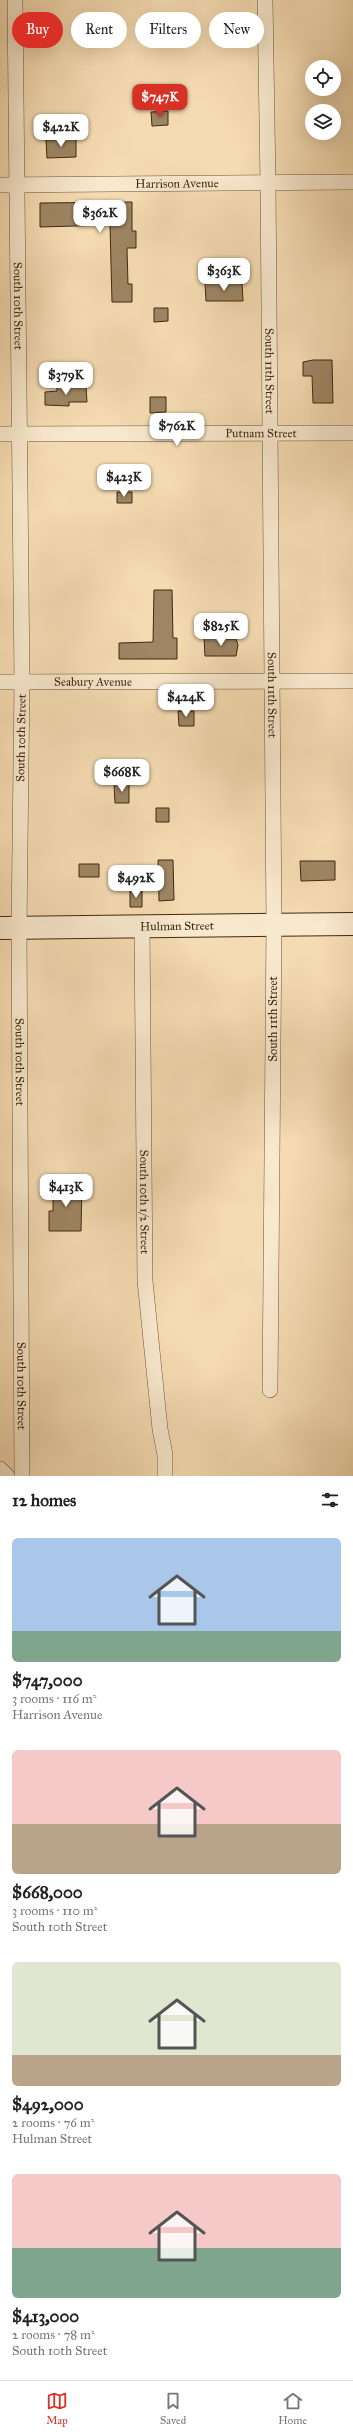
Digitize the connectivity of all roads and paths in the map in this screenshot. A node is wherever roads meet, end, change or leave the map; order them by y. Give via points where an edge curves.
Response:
1 (15, 0) edge
2 (265, 0) edge
3 (268, 182) junction
4 (353, 182) edge
5 (0, 185) edge
6 (16, 185) junction
7 (268, 433) junction
8 (353, 433) edge
9 (0, 434) edge
10 (20, 434) junction
11 (272, 680) junction
12 (353, 681) edge
13 (0, 682) edge
14 (22, 682) junction
15 (353, 924) edge
16 (274, 925) junction
17 (142, 926) junction
18 (9, 928) edge
19 (270, 1390) dead end
20 (0, 1470) edge
21 (7, 1476) edge
22 (22, 1476) edge
23 (165, 1476) edge

1 - 6 street, South 10th Street
2 - 3 street, South 11th Street
3 - 4 street, Harrison Avenue
3 - 6 street, Harrison Avenue
3 - 7 street, South 11th Street
5 - 6 street, Harrison Avenue
6 - 10 street, South 10th Street
7 - 8 street, Putnam Street
7 - 10 street, Putnam Street
7 - 11 street, South 11th Street
9 - 10 street, Putnam Street
10 - 14 street, South 10th Street
11 - 12 street, Seabury Avenue
11 - 14 street, Seabury Avenue
11 - 16 street, South 11th Street
13 - 14 street, Seabury Avenue
14 - 18 street, South 10th Street
15 - 16 street, Hulman Street
16 - 17 street, Hulman Street
16 - 19 street, South 11th Street
17 - 18 street, Hulman Street
17 - 23 street, South 10th 1/2 Street via 145,1281 165,1455
18 - 22 street, South 10th Street
20 - 21 street

